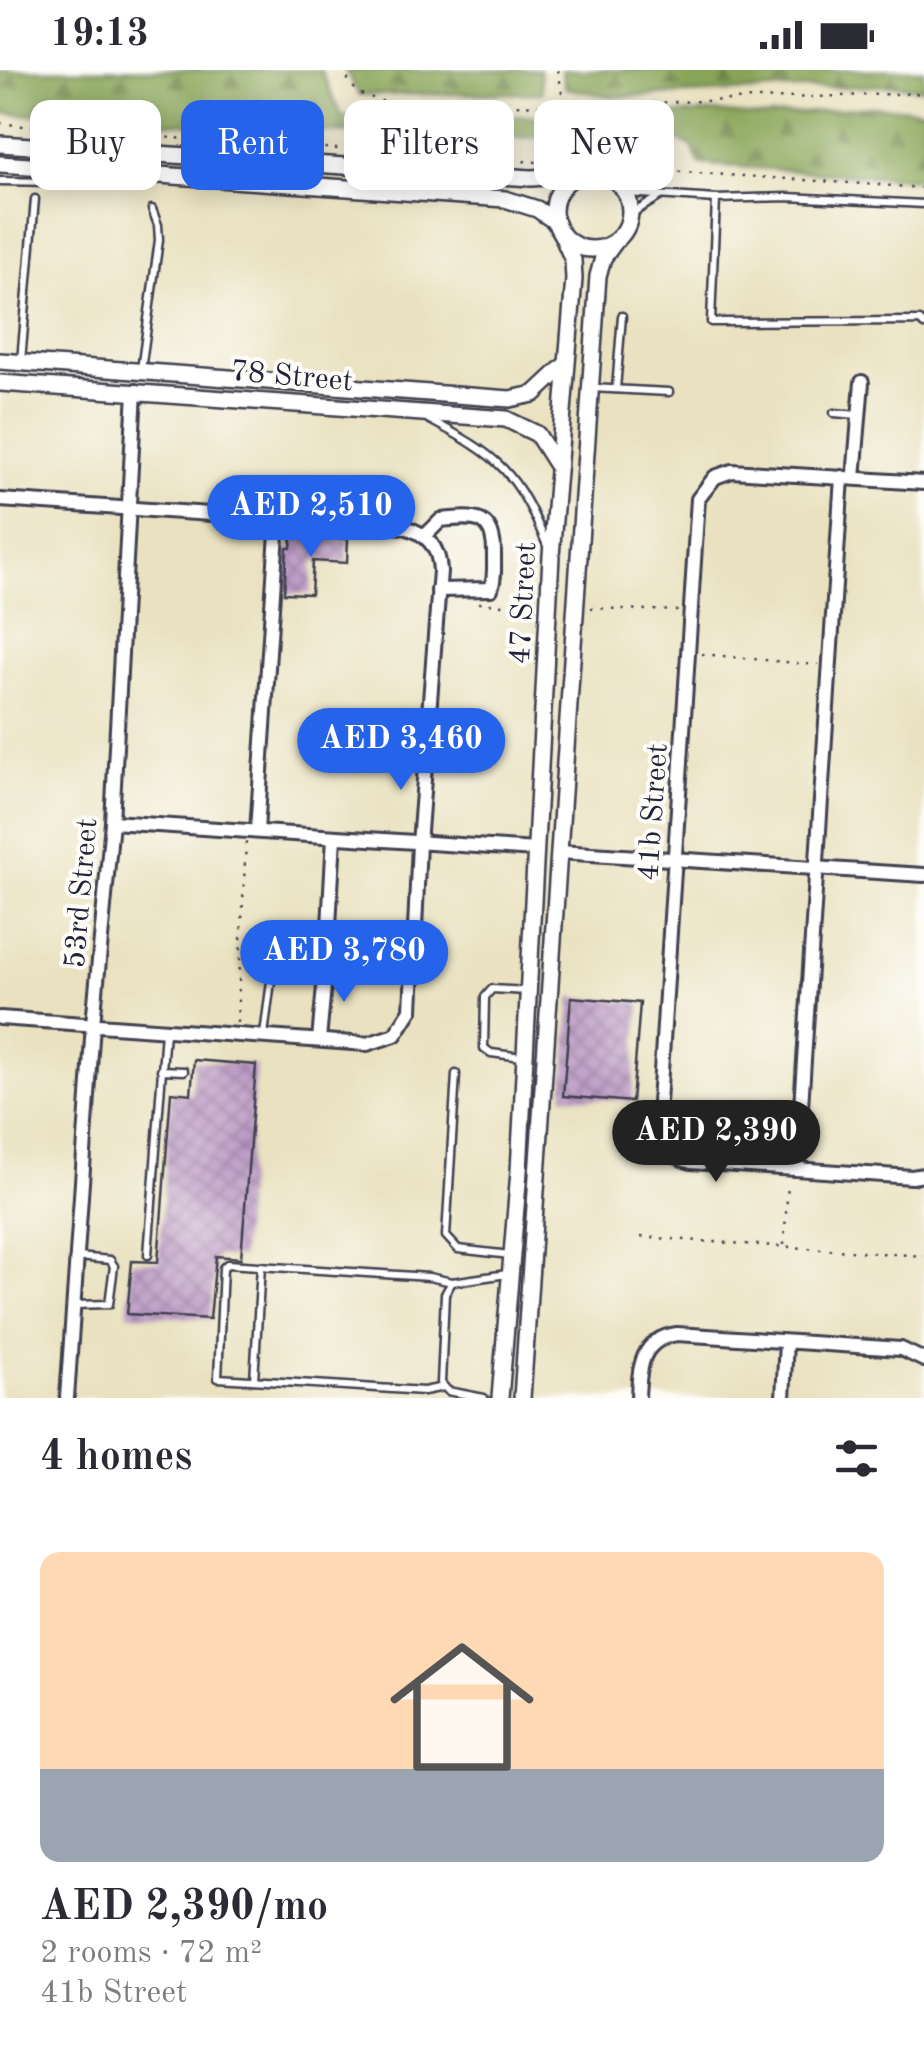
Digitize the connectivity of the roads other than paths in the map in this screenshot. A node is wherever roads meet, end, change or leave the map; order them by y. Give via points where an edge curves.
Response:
1 (0, 144) edge
2 (0, 164) edge
3 (30, 166) edge
4 (161, 174) edge
5 (534, 178) edge
6 (0, 181) edge
7 (30, 182) edge
8 (560, 190) edge
9 (626, 192) joint
10 (662, 195) junction
11 (35, 199) dead end
12 (716, 199) junction
13 (924, 204) edge
14 (152, 209) dead end
15 (631, 214) junction
16 (559, 228) junction
17 (614, 242) junction
18 (622, 316) dead end
19 (924, 326) edge
20 (0, 362) edge
21 (22, 362) junction
22 (565, 365) junction
23 (107, 369) junction
24 (141, 371) junction
25 (0, 382) edge
26 (862, 382) dead end
27 (54, 386) junction
28 (590, 388) junction
29 (616, 389) junction
30 (136, 392) junction
31 (669, 392) dead end
32 (418, 413) junction
33 (834, 413) dead end
34 (859, 415) junction
35 (558, 466) junction
36 (848, 478) junction
37 (924, 483) edge
38 (0, 500) edge
39 (127, 508) junction
40 (278, 518) junction
41 (425, 536) junction
42 (551, 556) junction
43 (438, 590) junction
44 (112, 822) junction
45 (252, 830) junction
46 (334, 837) junction
47 (419, 844) junction
48 (536, 850) junction
49 (559, 852) junction
50 (674, 860) junction
51 (817, 869) junction
52 (924, 875) edge
53 (329, 926) dead end
54 (254, 941) dead end
55 (326, 965) dead end
56 (529, 991) junction
57 (0, 1018) edge
58 (93, 1024) junction
59 (165, 1030) junction
60 (264, 1036) junction
61 (319, 1040) junction
62 (525, 1057) junction
63 (162, 1070) junction
64 (184, 1071) dead end
65 (456, 1074) dead end
66 (793, 1168) junction
67 (519, 1172) junction
68 (924, 1175) edge
69 (534, 1206) junction
70 (148, 1255) dead end
71 (510, 1255) junction
72 (78, 1256) junction
73 (261, 1266) junction
74 (508, 1274) junction
75 (452, 1282) junction
76 (528, 1300) junction
77 (74, 1305) junction
78 (786, 1342) junction
79 (924, 1360) edge
80 (254, 1380) junction
81 (444, 1387) junction
82 (67, 1398) edge
83 (484, 1398) edge
84 (500, 1398) edge
85 (522, 1398) edge
86 (638, 1398) edge
87 (783, 1398) edge

1 - 5 street
2 - 3 street
4 - 16 street via 505,199 537,209
6 - 7 lane
8 - 16 street
9 - 10 lane
9 - 15 street
10 - 12 lane
10 - 15 lane
11 - 21 lane
12 - 13 lane
12 - 19 lane via 712,322
14 - 24 lane via 159,240
15 - 17 street
16 - 17 street via 581,247
16 - 22 street, 47 Street via 573,269
17 - 28 street, 47 Street via 598,276
18 - 29 lane
20 - 21 street, 78 Street
21 - 23 street, 78 Street
22 - 24 street, 78 Street via 534,394 510,399
22 - 35 street, 47 Street
23 - 24 street, 78 Street
23 - 27 street via 58,376
25 - 27 street, 78 Street
26 - 34 street
27 - 30 street, 78 Street
28 - 29 lane
28 - 49 street, 47 Street
29 - 31 lane
30 - 32 street, 78 Street
30 - 39 street, 53rd Street
32 - 35 street, 78 Street via 523,424
32 - 42 lane via 496,458 527,502
33 - 34 lane
34 - 36 street
35 - 42 street, 47 Street
36 - 37 street, 41b Street
36 - 50 street, 41b Street via 732,470 708,483 696,509
36 - 51 street
38 - 39 street
39 - 40 street
39 - 44 street, 53rd Street
40 - 41 street via 404,527
40 - 45 street
41 - 43 street via 438,556
41 - 43 street via 440,520 479,519 494,537 491,589
42 - 48 street, 47 Street
43 - 47 street
44 - 45 street
44 - 58 street, 53rd Street
45 - 46 street
46 - 47 street
46 - 53 street
47 - 48 street
47 - 61 street via 410,1010 395,1035 368,1044
48 - 56 street, 47 Street
49 - 50 street
49 - 69 street, 47 Street
50 - 51 street
50 - 66 street, 41b Street via 659,1136 675,1156 691,1162
51 - 52 street
51 - 66 street
54 - 60 lane via 275,950
55 - 61 street
56 - 62 street, 47 Street
56 - 62 lane via 492,989 485,997 484,1048
57 - 58 street
58 - 59 street
58 - 72 street, 53rd Street
59 - 60 street
59 - 63 lane
60 - 61 street
62 - 67 street, 47 Street
63 - 64 lane
63 - 70 lane
65 - 71 lane via 446,1236 458,1250
66 - 68 street
67 - 69 street via 523,1202
67 - 71 street, 47 Street
69 - 76 street, 47 Street
71 - 74 street, 47 Street
72 - 77 street, 53rd Street
72 - 77 lane via 107,1259 114,1268 109,1304
73 - 75 lane
73 - 80 lane
73 - 80 lane via 223,1267 216,1376
74 - 75 lane
74 - 76 street via 520,1280
74 - 84 street, 47 Street
75 - 81 lane via 444,1294
76 - 85 street, 47 Street
77 - 82 street, 53rd Street
78 - 79 street via 901,1348
78 - 86 street via 666,1336 648,1347
78 - 87 street
80 - 81 lane via 428,1392
81 - 83 lane

